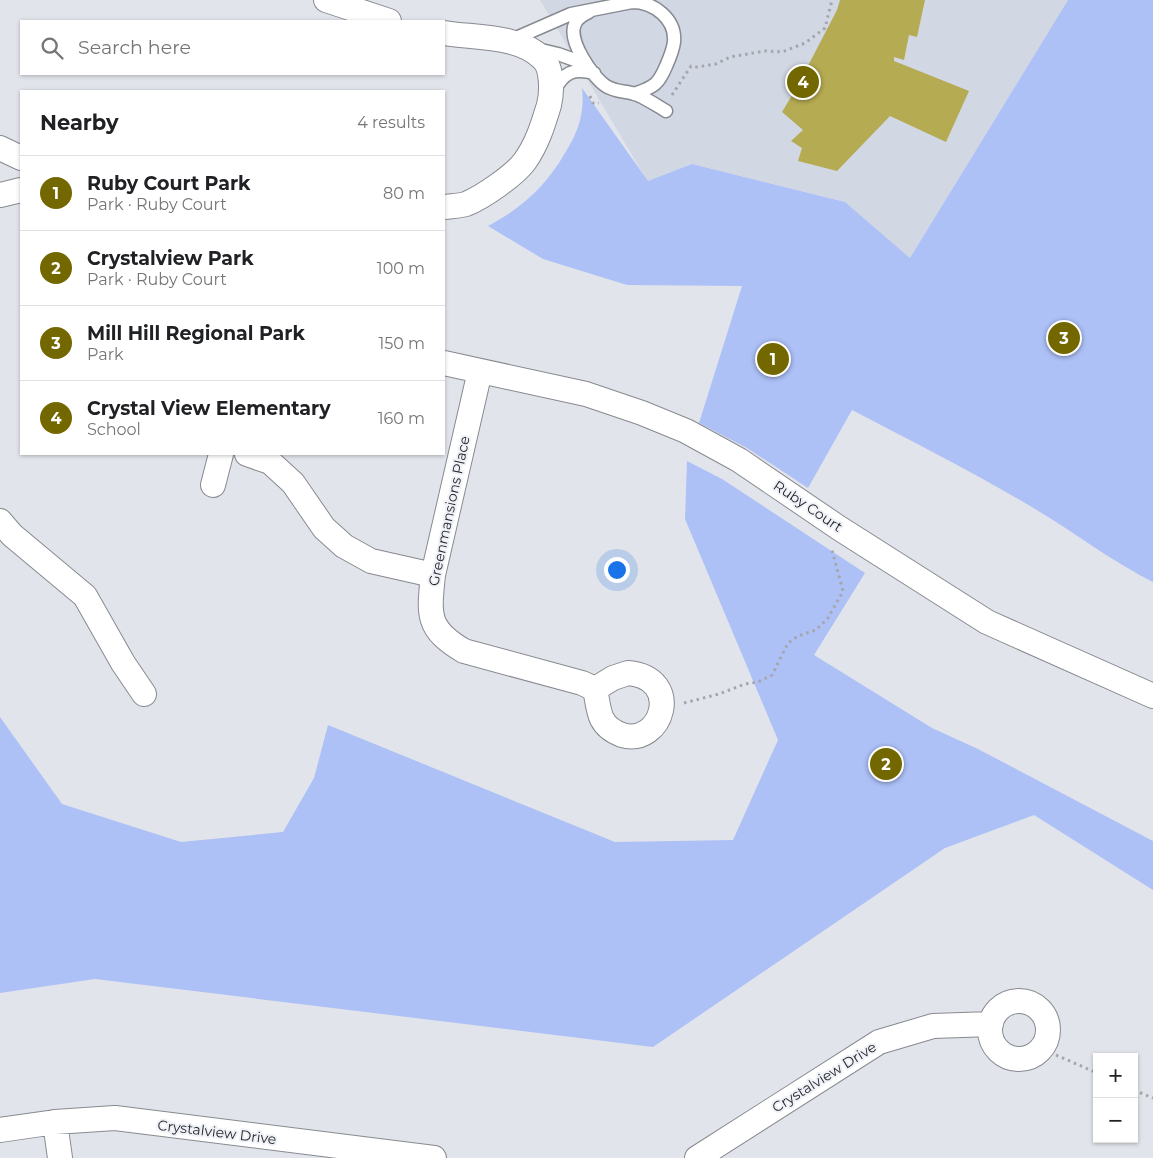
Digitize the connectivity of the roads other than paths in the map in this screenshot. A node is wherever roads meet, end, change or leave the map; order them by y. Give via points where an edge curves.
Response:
1 (326, 0) edge
2 (598, 8) junction
3 (386, 20) edge
4 (445, 34) edge
5 (518, 44) junction
6 (590, 69) junction
7 (552, 94) junction
8 (634, 94) junction
9 (663, 110) road end
10 (0, 148) edge
11 (20, 158) edge
12 (20, 190) edge
13 (0, 195) edge
14 (445, 207) edge
15 (445, 363) edge
16 (480, 371) junction
17 (221, 455) edge
18 (250, 455) edge
19 (213, 485) dead end
20 (0, 521) edge
21 (433, 575) junction
22 (595, 689) dead end
23 (144, 694) dead end
24 (1153, 696) edge
25 (991, 1024) dead end
26 (55, 1122) junction
27 (0, 1130) edge
28 (60, 1158) edge
29 (434, 1158) edge
30 (697, 1158) edge

1 - 3 street
2 - 5 lane via 571,14
2 - 6 lane via 579,18 572,37
2 - 8 lane via 642,2 664,14 671,25 673,50 663,74 656,84
4 - 5 street
5 - 6 lane via 558,54
5 - 7 street via 544,59 550,74
6 - 7 lane via 569,73 560,80
6 - 8 lane via 605,86
7 - 14 street via 540,134 524,162 498,186 465,204
8 - 9 lane
10 - 11 street
12 - 13 street
15 - 16 street, Ruby Court
16 - 21 street, Greenmansions Place
16 - 24 street, Ruby Court via 586,394 686,431 739,460 988,622
17 - 19 street
18 - 21 street via 270,462 293,482 324,528 344,546 371,561
20 - 23 street via 12,535 85,596
21 - 22 street, Greenmansions Place via 430,609 435,628 449,642 464,651
25 - 30 street, Crystalview Drive via 933,1026 879,1042
26 - 27 street, Crystalview Drive
26 - 28 street
26 - 29 street, Crystalview Drive via 115,1118

